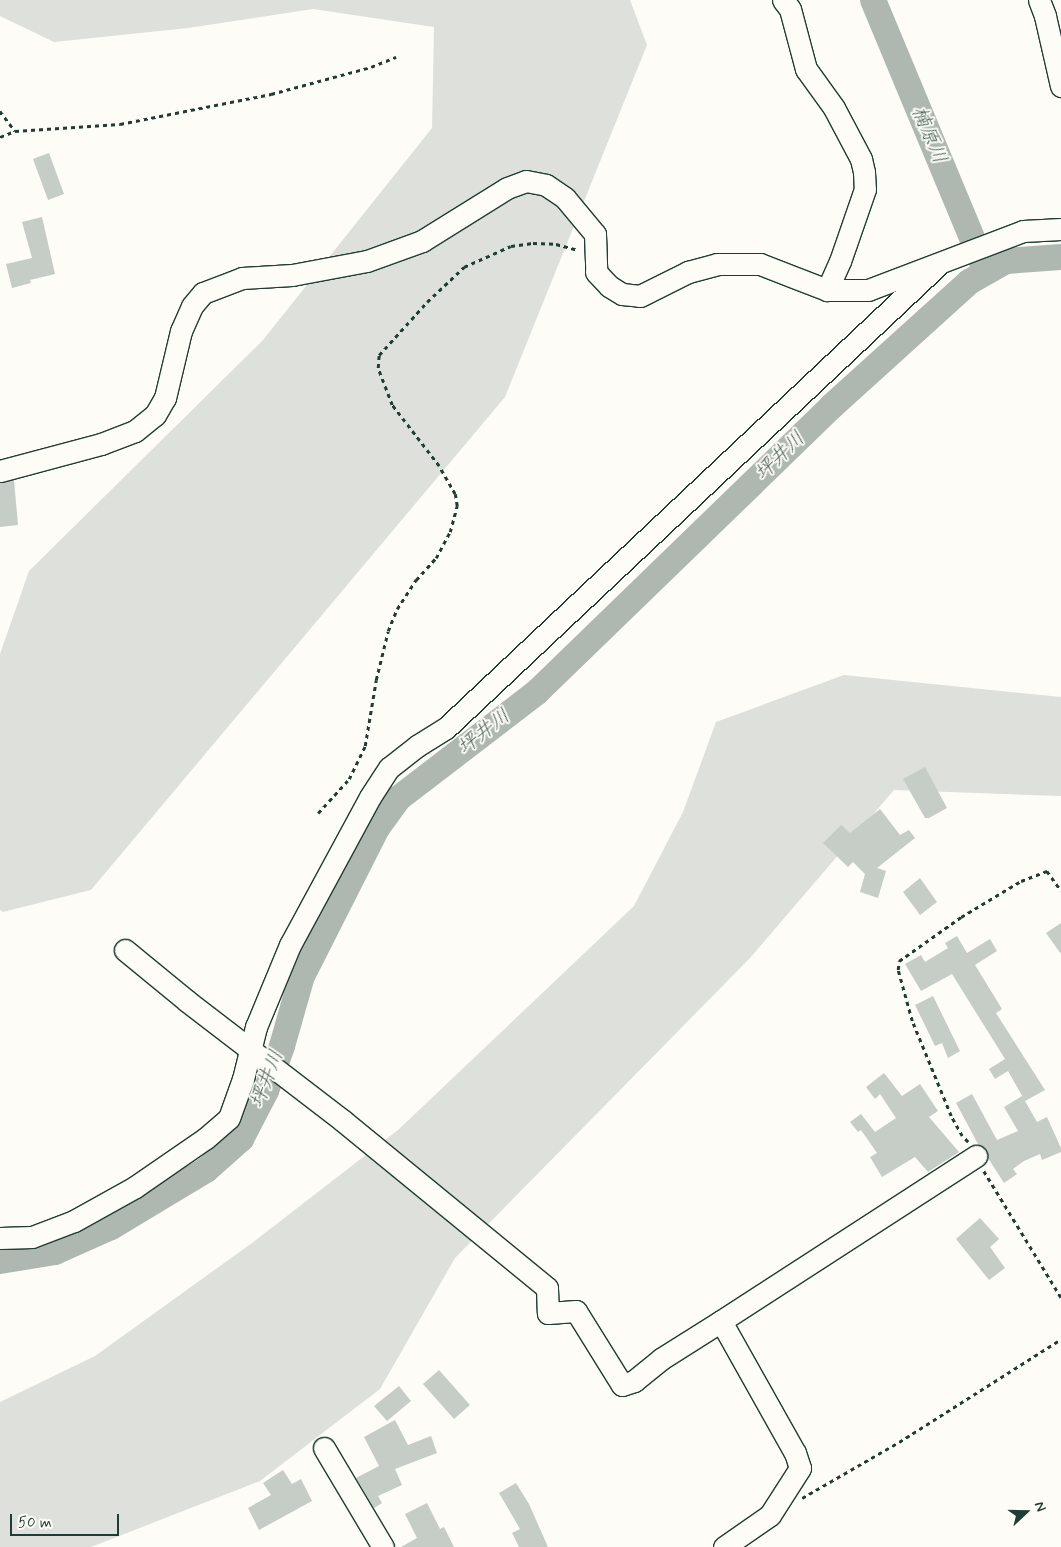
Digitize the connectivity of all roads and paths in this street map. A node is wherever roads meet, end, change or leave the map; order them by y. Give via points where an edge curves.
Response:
1 (783, 0) edge
2 (1039, 0) edge
3 (396, 57) dead end
4 (1061, 86) edge
5 (0, 111) edge
6 (15, 132) junction
7 (0, 137) edge
8 (1061, 229) edge
9 (948, 260) junction
10 (596, 272) junction
11 (827, 290) junction
12 (0, 471) edge
13 (318, 813) dead end
14 (1061, 890) edge
15 (125, 950) dead end
16 (256, 1054) junction
17 (976, 1156) junction
18 (0, 1238) edge
19 (1061, 1298) edge
20 (721, 1321) junction
21 (1061, 1339) edge
22 (324, 1448) dead end
23 (795, 1502) dead end
24 (383, 1547) edge
25 (724, 1547) edge

1 - 11 street via 790,9 806,69 834,108 861,159 864,172 865,189
2 - 4 street
3 - 6 path via 271,94 120,124
5 - 6 path
6 - 7 path
8 - 9 street via 1023,231
9 - 11 street via 868,290
9 - 16 street via 446,728 389,768 290,945 256,1027
10 - 11 street via 622,294 640,296 688,272 718,264 760,264
10 - 12 street via 595,234 565,198 546,185 526,181 506,188 422,241 367,261 292,275 242,278 203,293 192,306 181,331 165,398 155,415 135,431 101,444
10 - 13 path via 578,249 556,244 511,246 464,267 378,355 378,368 392,405 439,466 454,494 456,506 450,532 436,558 416,580 397,609 388,632 365,746 349,779
14 - 17 path via 1047,871 1021,880 899,961 898,970 912,1021 951,1116
15 - 16 street
16 - 18 street via 229,1118 206,1138 135,1187 74,1221 32,1237
16 - 20 street via 547,1288 548,1313 576,1311 622,1384 634,1381 661,1359
17 - 19 path
17 - 20 street
20 - 25 street via 795,1452 800,1468 770,1515
21 - 23 path via 899,1442
22 - 24 street

